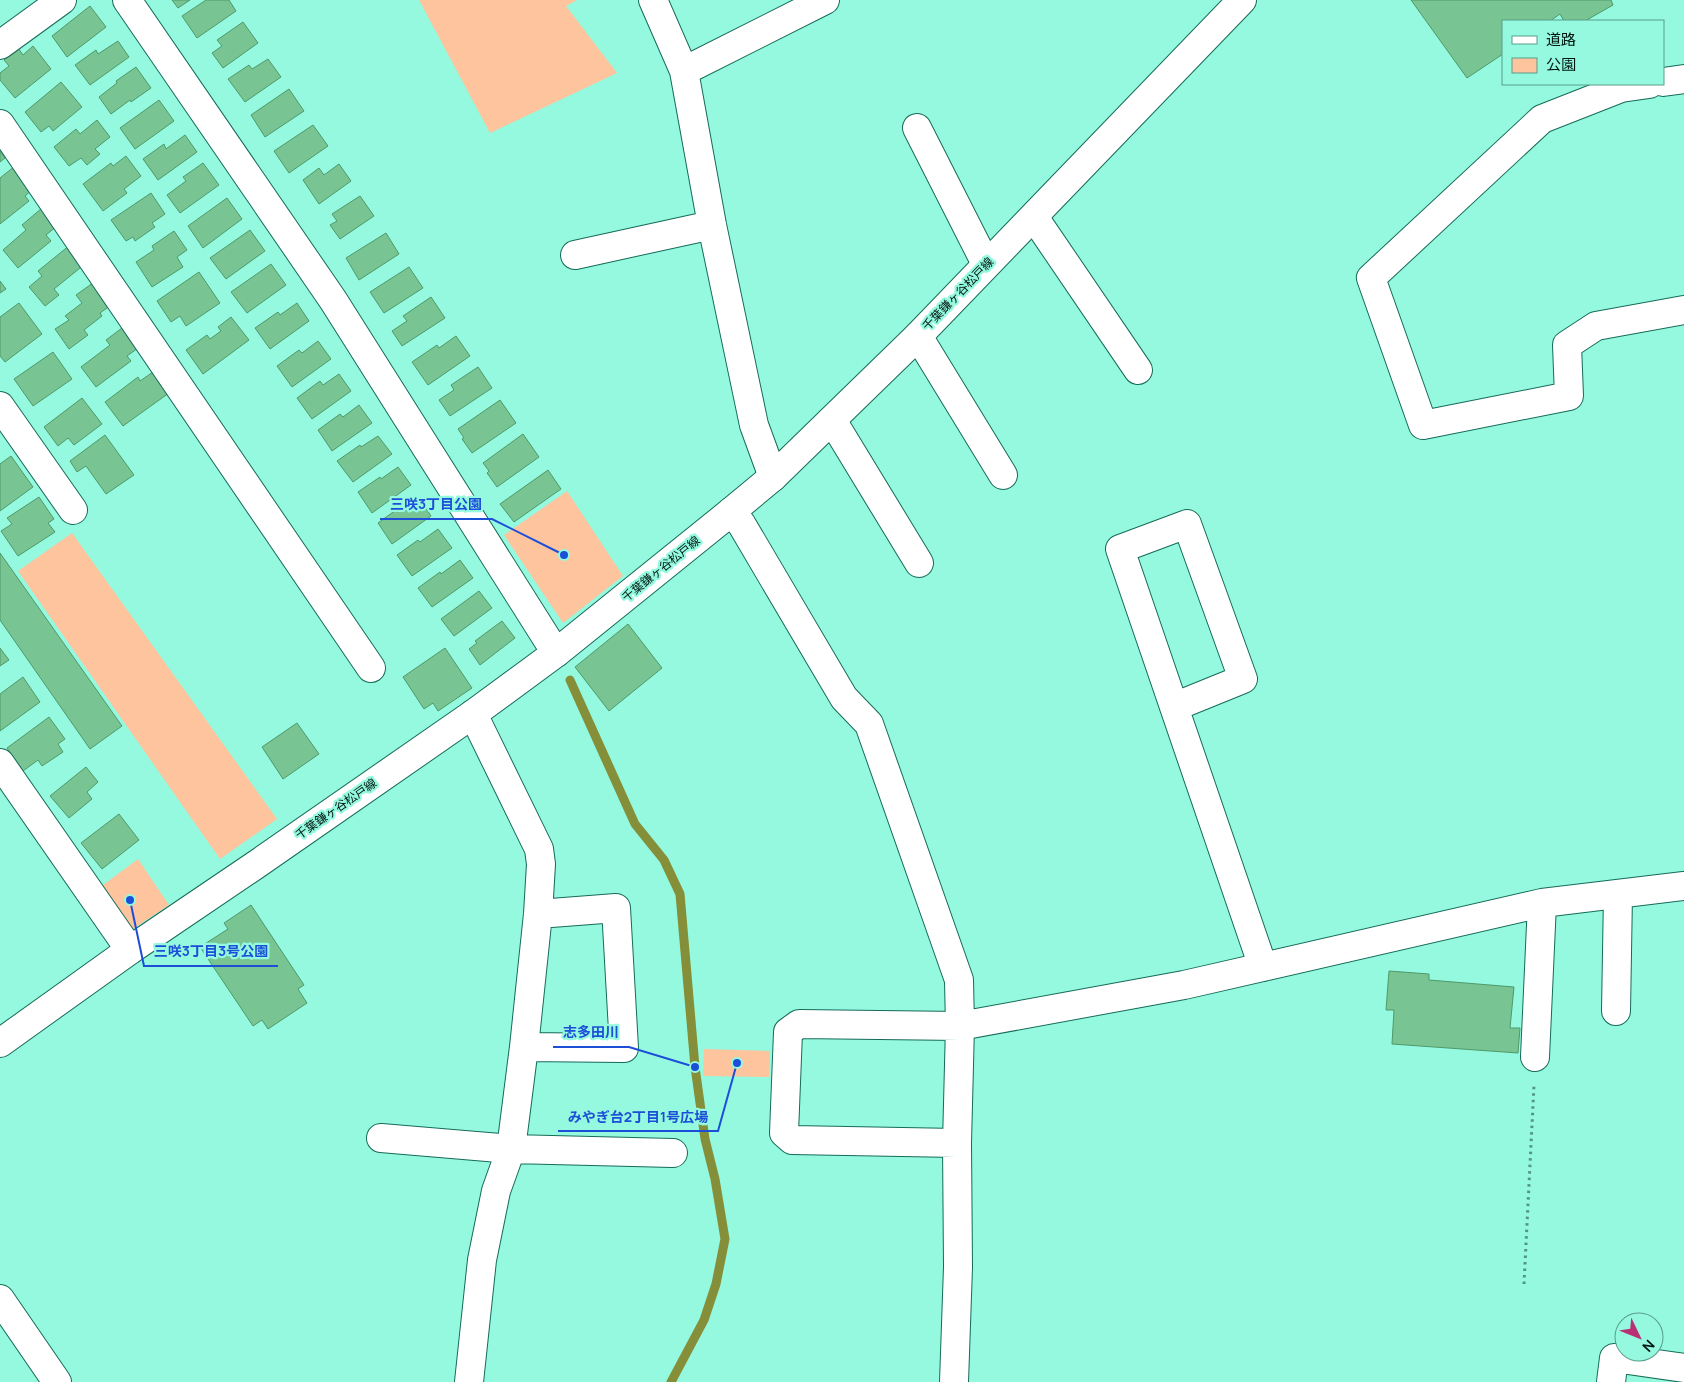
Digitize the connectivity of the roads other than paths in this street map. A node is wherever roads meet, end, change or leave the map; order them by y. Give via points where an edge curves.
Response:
1 (62, 0) edge
2 (128, 0) edge
3 (654, 0) edge
4 (826, 0) edge
5 (1242, 0) edge
6 (0, 45) edge
7 (684, 71) junction
8 (1684, 79) edge
9 (1664, 82) edge
10 (1642, 85) edge
11 (0, 124) edge
12 (917, 128) dead end
13 (1034, 217) junction
14 (712, 225) junction
15 (575, 254) dead end
16 (986, 264) junction
17 (1684, 310) edge
18 (918, 336) junction
19 (1138, 370) dead end
20 (0, 406) edge
21 (832, 420) junction
22 (1003, 475) dead end
23 (773, 477) junction
24 (73, 510) dead end
25 (732, 512) junction
26 (919, 563) dead end
27 (556, 653) junction
28 (371, 668) dead end
29 (1174, 707) junction
30 (473, 714) junction
31 (0, 763) edge
32 (1684, 886) edge
33 (1618, 894) junction
34 (1542, 903) junction
35 (538, 914) junction
36 (130, 950) junction
37 (1263, 967) junction
38 (1616, 1011) dead end
39 (960, 1026) junction
40 (0, 1043) edge
41 (524, 1047) junction
42 (1535, 1057) road end
43 (381, 1138) dead end
44 (957, 1143) junction
45 (511, 1149) junction
46 (673, 1152) dead end
47 (0, 1298) edge
48 (1684, 1368) edge
49 (57, 1382) edge
50 (469, 1382) edge
51 (954, 1382) edge
52 (1611, 1382) edge

1 - 6 street
2 - 27 street via 334,300
3 - 7 street
4 - 7 street
5 - 13 street, 千葉鎌ヶ谷松戸線
7 - 14 street
8 - 9 street
10 - 17 street via 1621,88 1542,119 1371,278 1423,425 1570,396 1567,345 1596,326
11 - 28 street
12 - 16 street
13 - 16 street, 千葉鎌ヶ谷松戸線
13 - 19 street
14 - 15 street
14 - 23 street via 754,426
16 - 18 street, 千葉鎌ヶ谷松戸線
18 - 21 street, 千葉鎌ヶ谷松戸線
18 - 22 street
20 - 24 street
21 - 23 street, 千葉鎌ヶ谷松戸線
21 - 26 street
23 - 25 street, 千葉鎌ヶ谷松戸線
25 - 27 street, 千葉鎌ヶ谷松戸線
25 - 39 street via 844,698 869,724 959,980
27 - 30 street, 千葉鎌ヶ谷松戸線
29 - 29 street via 1243,679 1187,524 1120,549
29 - 37 street
30 - 35 street via 540,849
30 - 36 street, 千葉鎌ヶ谷松戸線
31 - 36 street
32 - 33 street
33 - 34 street
33 - 38 street
34 - 37 street
34 - 42 street
35 - 41 street
35 - 41 street via 616,908 624,1048
36 - 40 street, 千葉鎌ヶ谷松戸線
37 - 39 street via 1184,985
39 - 44 street
39 - 44 street via 799,1024 788,1032 784,1133 792,1140
41 - 45 street
43 - 45 street
44 - 51 street via 958,1266
45 - 46 street
45 - 50 street via 496,1191 482,1260
47 - 49 street
48 - 52 street via 1614,1358

